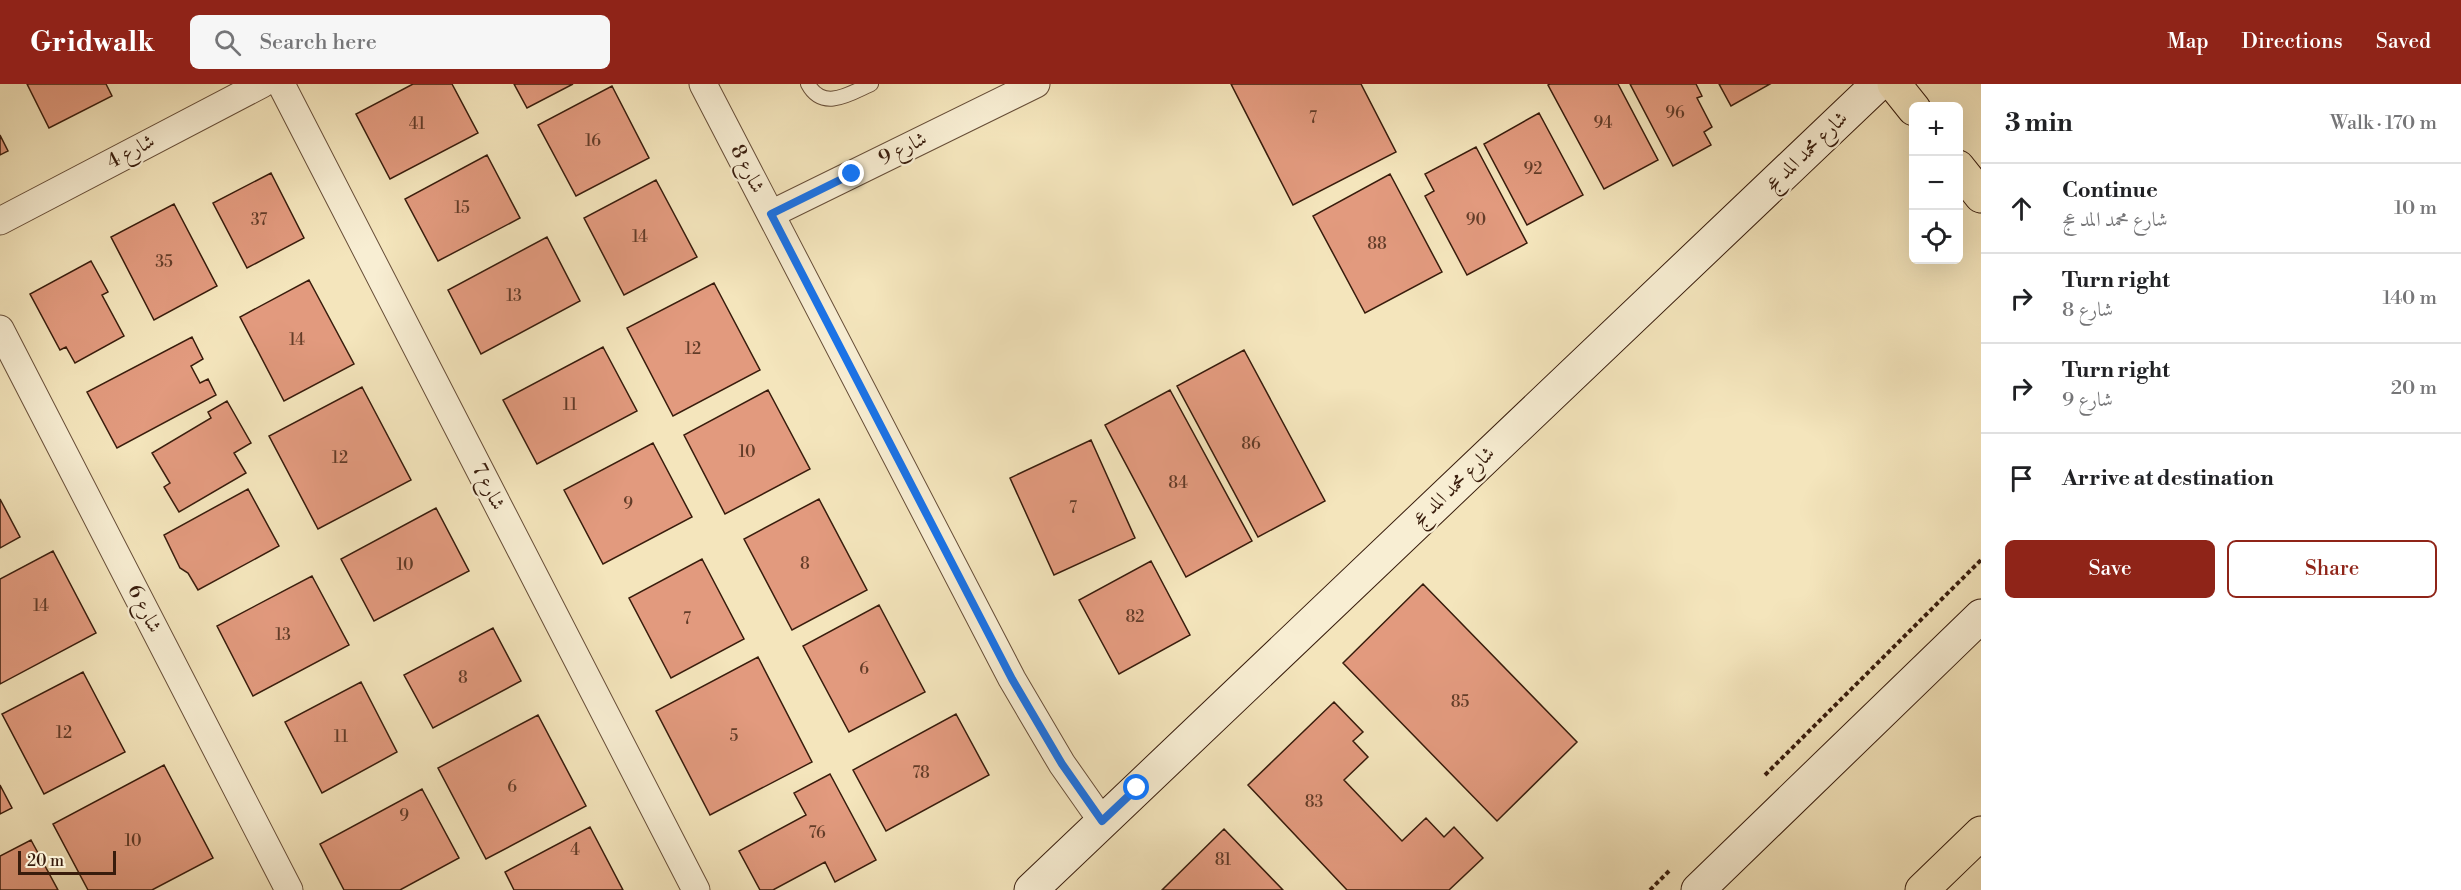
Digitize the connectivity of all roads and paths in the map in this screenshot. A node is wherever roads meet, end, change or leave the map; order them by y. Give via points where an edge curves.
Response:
1 (262, 84) edge
2 (281, 84) edge
3 (703, 84) edge
4 (808, 84) edge
5 (871, 84) edge
6 (1036, 84) edge
7 (1878, 84) edge
8 (1894, 84) edge
9 (1909, 103) edge
10 (1963, 172) edge
11 (1981, 196) edge
12 (771, 214) junction
13 (0, 221) edge
14 (0, 329) edge
15 (1981, 560) edge
16 (1981, 616) edge
17 (1758, 782) dead end
18 (1102, 821) junction
19 (1981, 833) edge
20 (1675, 865) dead end
21 (289, 890) edge
22 (696, 890) edge
23 (1030, 890) edge
24 (1650, 890) edge
25 (1698, 890) edge
26 (1922, 890) edge

1 - 13 street, شارع 4
2 - 22 street, شارع 7
3 - 12 street, شارع 8
4 - 5 lane via 823,98 834,100
6 - 12 street, شارع 9
7 - 18 street, شارع محمد المد عج
8 - 9 main road
10 - 11 main road
12 - 18 street, شارع 8 via 1012,679 1062,764
14 - 21 street, شارع 6
15 - 17 path
16 - 25 street
18 - 23 street, شارع محمد المد عج
19 - 26 main road
20 - 24 path

